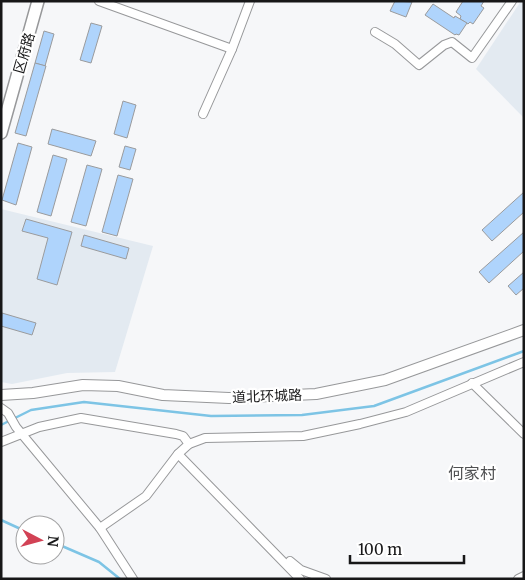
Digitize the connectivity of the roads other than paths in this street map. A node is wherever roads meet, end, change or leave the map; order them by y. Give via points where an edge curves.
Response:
1 (38, 1) edge
2 (99, 1) edge
3 (250, 1) edge
4 (512, 1) edge
5 (375, 32) dead end
6 (232, 49) junction
7 (203, 114) dead end
8 (1, 133) edge
9 (524, 330) edge
10 (524, 362) edge
11 (472, 383) junction
12 (1, 395) edge
13 (1, 408) edge
14 (18, 430) junction
15 (524, 434) edge
16 (1, 442) edge
17 (189, 444) junction
18 (178, 454) junction
19 (100, 528) junction
20 (266, 544) junction
21 (524, 576) edge
22 (133, 579) edge
23 (300, 579) edge
24 (326, 579) edge
25 (518, 579) edge

1 - 8 main road, 区府路
2 - 6 street
3 - 6 street
4 - 5 street via 472,58 452,42 418,66 395,44
6 - 7 street
9 - 12 street, 道北环城路 via 385,380 316,394 210,397 83,385 33,394
10 - 11 street
11 - 15 street
11 - 17 street via 406,412 360,424 303,436 205,438
13 - 14 street
14 - 16 street
14 - 17 street via 81,418 176,434 183,436
14 - 19 street
17 - 18 street
18 - 19 street via 146,496
18 - 20 street
19 - 22 street
20 - 23 street
20 - 24 street via 301,570
21 - 25 street

